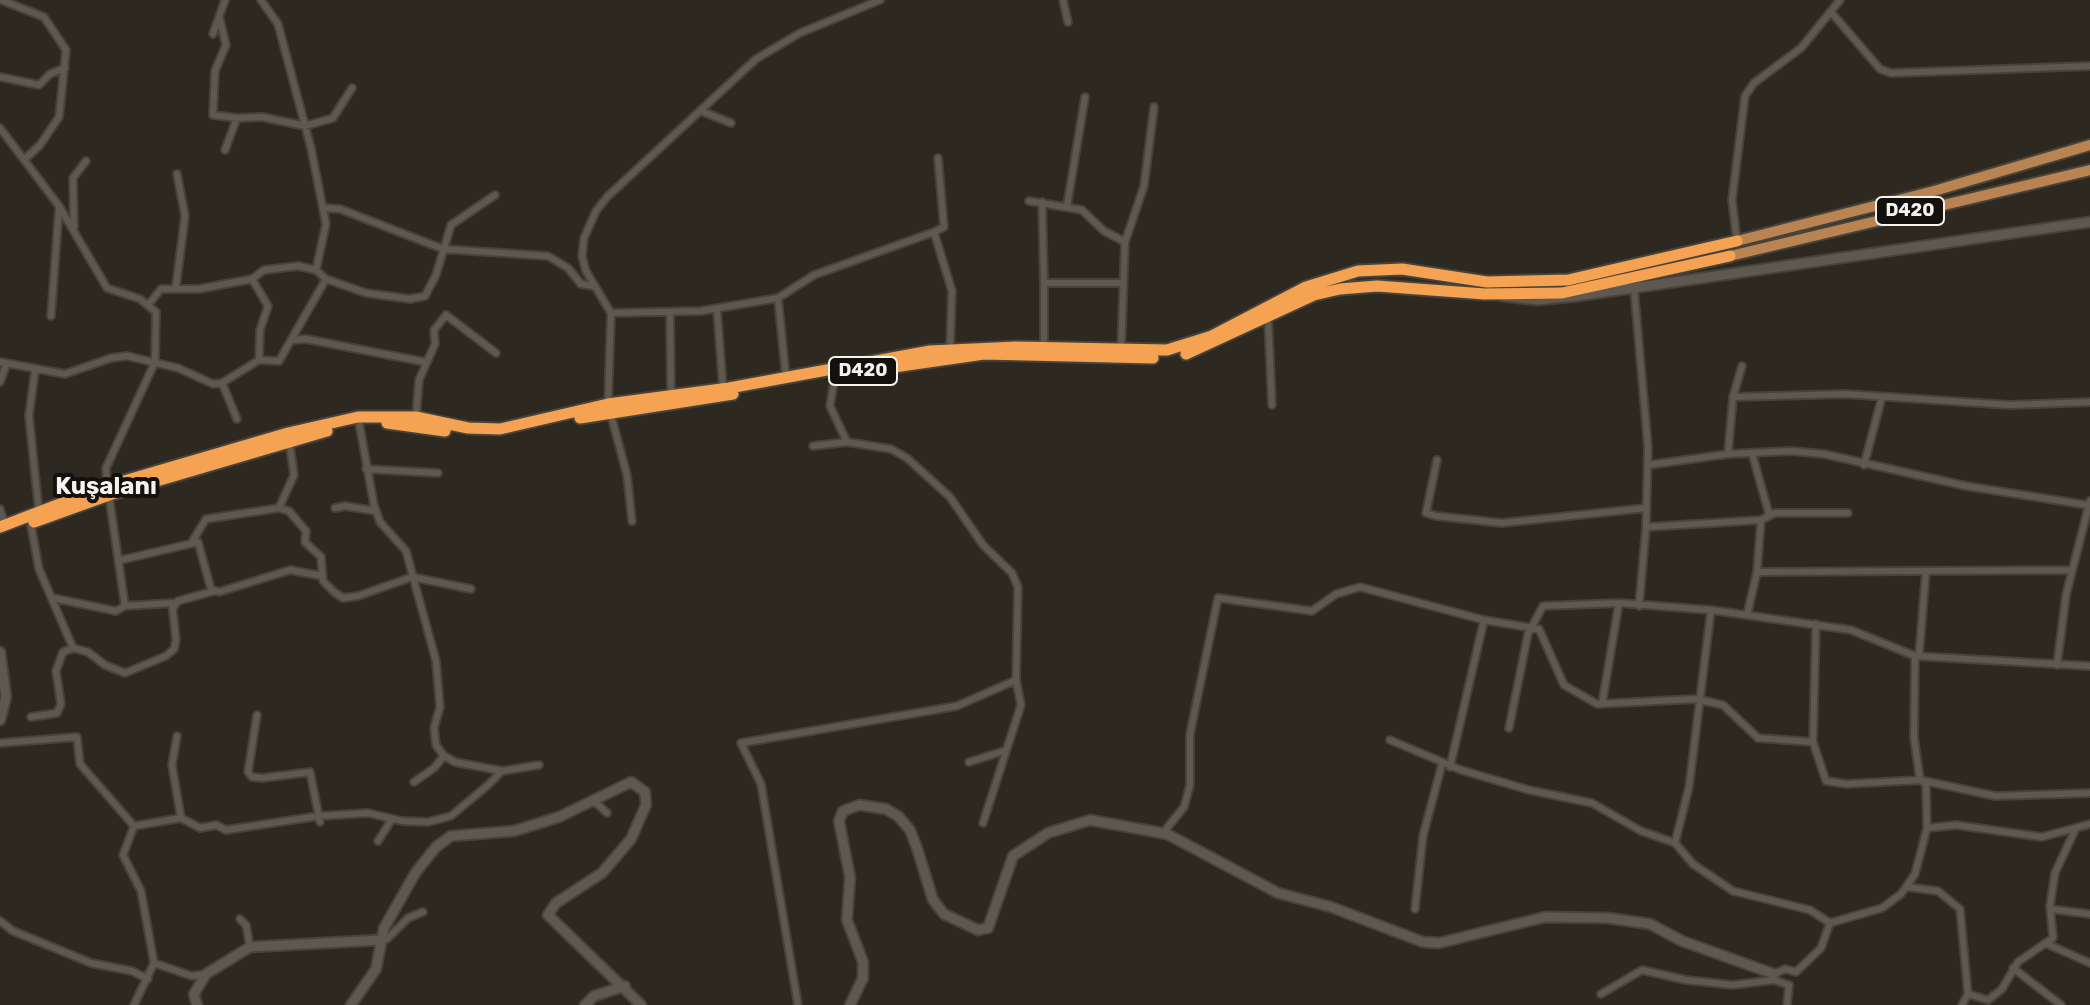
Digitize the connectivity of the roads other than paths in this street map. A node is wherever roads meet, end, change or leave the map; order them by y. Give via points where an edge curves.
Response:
1 (1, 0) edge
2 (225, 0) edge
3 (261, 0) edge
4 (880, 0) edge
5 (1063, 0) edge
6 (1840, 0) edge
7 (1831, 12) junction
8 (220, 20) junction
9 (1068, 22) dead end
10 (213, 34) dead end
11 (2090, 66) edge
12 (65, 68) junction
13 (0, 77) edge
14 (352, 88) dead end
15 (1085, 97) dead end
16 (1154, 107) dead end
17 (701, 111) junction
18 (237, 118) junction
19 (731, 123) dead end
20 (305, 126) junction
21 (0, 128) edge
22 (2090, 145) edge
23 (225, 150) dead end
24 (26, 158) junction
25 (938, 158) dead end
26 (86, 161) dead end
27 (2090, 170) edge
28 (177, 174) dead end
29 (495, 195) dead end
30 (1029, 201) dead end
31 (1042, 202) junction
32 (59, 206) junction
33 (1067, 206) junction
34 (325, 208) junction
35 (2090, 222) edge
36 (74, 231) junction
37 (934, 232) junction
38 (1737, 241) junction
39 (1125, 242) junction
40 (443, 249) junction
41 (1730, 256) joint
42 (316, 270) junction
43 (252, 279) junction
44 (326, 279) junction
45 (1044, 283) junction
46 (1122, 283) junction
47 (176, 286) junction
48 (594, 286) junction
49 (1634, 288) junction
50 (1499, 294) junction
51 (778, 298) junction
52 (149, 304) junction
53 (717, 309) junction
54 (670, 312) junction
55 (611, 313) junction
56 (1268, 315) junction
57 (51, 316) dead end
58 (292, 340) junction
59 (1044, 348) junction
60 (950, 349) junction
61 (1121, 350) junction
62 (496, 353) dead end
63 (259, 360) junction
64 (155, 362) junction
65 (425, 362) junction
66 (3, 364) edge
67 (1742, 366) dead end
68 (35, 371) junction
69 (835, 376) junction
70 (786, 378) junction
71 (0, 382) edge
72 (222, 383) junction
73 (723, 389) junction
74 (671, 395) junction
75 (1733, 397) junction
76 (1882, 397) junction
77 (2090, 402) edge
78 (1272, 405) dead end
79 (609, 408) junction
80 (416, 417) junction
81 (237, 419) dead end
82 (358, 421) junction
83 (289, 438) junction
84 (847, 442) junction
85 (813, 446) dead end
86 (1752, 453) junction
87 (1728, 454) junction
88 (1437, 460) dead end
89 (1648, 465) junction
90 (1864, 465) junction
91 (632, 466) dead end
92 (366, 469) junction
93 (438, 473) dead end
94 (627, 475) junction
95 (108, 490) junction
96 (2088, 503) edge
97 (279, 508) junction
98 (335, 508) dead end
99 (1646, 508) junction
100 (0, 509) edge
101 (376, 511) junction
102 (1848, 513) dead end
103 (1769, 514) junction
104 (33, 517) junction
105 (1761, 520) junction
106 (632, 521) dead end
107 (1646, 527) junction
108 (2, 529) edge
109 (192, 542) junction
110 (121, 560) junction
111 (2071, 570) junction
112 (1926, 571) junction
113 (1757, 572) junction
114 (322, 576) junction
115 (412, 577) junction
116 (471, 589) dead end
117 (214, 591) junction
118 (53, 598) junction
119 (1619, 603) junction
120 (125, 606) junction
121 (1639, 606) junction
122 (174, 607) junction
123 (1711, 610) junction
124 (1747, 615) junction
125 (1484, 620) junction
126 (1816, 624) junction
127 (1531, 628) junction
128 (73, 648) junction
129 (0, 652) edge
130 (1917, 656) junction
131 (2057, 665) junction
132 (2090, 666) edge
133 (1016, 680) junction
134 (1701, 700) junction
135 (1602, 704) junction
136 (257, 715) dead end
137 (31, 717) dead end
138 (0, 720) edge
139 (1509, 728) dead end
140 (177, 736) dead end
141 (1390, 740) dead end
142 (1813, 742) junction
143 (0, 743) edge
144 (1005, 751) junction
145 (444, 756) junction
146 (969, 762) dead end
147 (539, 765) dead end
148 (1446, 765) junction
149 (502, 771) junction
150 (1920, 780) junction
151 (414, 782) dead end
152 (2090, 793) edge
153 (595, 802) junction
154 (607, 813) dead end
155 (451, 816) junction
156 (181, 818) junction
157 (320, 819) junction
158 (392, 819) junction
159 (983, 823) dead end
160 (2090, 824) edge
161 (134, 826) junction
162 (1927, 828) junction
163 (2075, 830) junction
164 (1163, 833) junction
165 (451, 836) junction
166 (378, 841) dead end
167 (1675, 843) junction
168 (1907, 887) junction
169 (1415, 909) dead end
170 (2050, 909) junction
171 (423, 912) dead end
172 (2090, 914) edge
173 (240, 919) dead end
174 (0, 921) edge
175 (1830, 923) junction
176 (380, 940) junction
177 (2047, 944) junction
178 (250, 947) junction
179 (154, 963) junction
180 (2090, 963) edge
181 (2013, 968) junction
182 (206, 974) junction
183 (1774, 977) junction
184 (148, 979) junction
185 (625, 986) junction
186 (1601, 994) dead end
187 (1968, 994) junction
188 (134, 1005) edge
189 (197, 1005) edge
190 (351, 1005) edge
191 (585, 1005) edge
192 (641, 1005) edge
193 (798, 1005) edge
194 (850, 1005) edge
195 (1787, 1005) edge
196 (1962, 1005) edge
197 (2061, 1005) edge

1 - 12 street via 44,17 66,50
2 - 8 street
3 - 20 street via 278,24
4 - 17 street via 779,44
5 - 9 street
6 - 7 street
7 - 11 street via 1880,69 1891,73
7 - 38 street via 1801,48 1754,83 1745,96 1732,200
8 - 10 street
8 - 18 street via 226,45 215,71 213,115
12 - 13 street via 39,85
12 - 24 street via 59,117
14 - 20 street via 333,118
15 - 33 street
16 - 39 street via 1144,186
17 - 19 street
17 - 48 street via 596,211 582,256
18 - 20 street
18 - 23 street
20 - 34 street
21 - 24 street
22 - 38 main road
24 - 32 street
25 - 37 street via 944,227
26 - 36 street via 73,178
27 - 41 main road, D420
28 - 47 street via 185,216
29 - 40 street via 451,225
30 - 31 street
31 - 33 street
31 - 45 street
32 - 36 street
32 - 57 street
33 - 39 street via 1082,210
34 - 40 street
34 - 42 street
35 - 49 street
36 - 52 street via 107,288
37 - 51 street via 814,275
37 - 60 street via 952,291
38 - 61 highway, D420 via 1568,280 1487,282 1402,269 1358,271 1306,287 1188,346
39 - 46 street
40 - 44 street via 425,296 366,293
40 - 48 street via 548,256 581,284
41 - 50 highway, D420 via 1593,288
42 - 43 street via 264,270
42 - 44 street
43 - 47 street via 199,289
43 - 63 street via 268,306
44 - 58 street
45 - 46 street
45 - 59 street
46 - 61 street
47 - 52 street via 161,289
48 - 55 street
49 - 50 street via 1538,300
49 - 89 street
50 - 56 highway, D420 via 1359,286 1314,295
51 - 53 street
51 - 70 street
52 - 64 street via 158,323
53 - 54 street
53 - 73 street
54 - 55 street
54 - 74 street
55 - 79 street
56 - 69 highway, D420 via 1205,348 1165,358 984,354
56 - 78 street
58 - 63 street via 279,361
58 - 65 street
59 - 60 highway, D420
59 - 61 highway, D420
60 - 70 highway, D420
62 - 65 street via 446,315 434,330 435,344
63 - 72 street
64 - 68 street via 127,356 65,374
64 - 72 street
64 - 95 street via 106,468
65 - 80 street
66 - 68 street
66 - 71 street
67 - 75 street
68 - 104 street via 29,416
69 - 79 highway, D420
69 - 84 street via 830,406
70 - 73 highway, D420
72 - 81 street
73 - 74 highway, D420
74 - 79 highway, D420
75 - 76 street
75 - 87 street
76 - 77 street via 2010,405
76 - 90 street
79 - 80 highway, D420 via 500,429
79 - 82 highway, D420 via 534,431 486,437
79 - 94 street
80 - 82 highway, D420
82 - 83 highway, D420
82 - 92 street
83 - 95 highway, D420
83 - 97 street via 294,475
84 - 85 street
84 - 133 street via 891,449 907,458 950,497 983,545 1012,573 1021,598
86 - 87 street
86 - 90 street via 1824,454
86 - 103 street
87 - 89 street
88 - 99 street via 1426,497 1426,513 1436,516 1484,523
89 - 99 street
90 - 96 street
91 - 94 street
92 - 93 street
92 - 101 street
94 - 106 street
95 - 104 highway, D420
95 - 110 street
96 - 111 street
97 - 109 street via 206,519
97 - 114 street via 289,511 306,531 305,542 321,557
98 - 101 street
99 - 107 street
100 - 108 street
101 - 115 street via 406,551
102 - 103 street
103 - 105 street
104 - 108 highway, D420
104 - 118 street via 39,569
105 - 107 street
105 - 113 street
107 - 121 street
109 - 110 street
109 - 117 street via 198,542
110 - 120 street
111 - 112 street
111 - 131 street
112 - 113 street
112 - 130 street
113 - 124 street
114 - 115 street via 343,598
114 - 117 street via 290,570
115 - 116 street
115 - 145 street via 436,661 440,707 434,728
117 - 122 street via 178,601
118 - 120 street via 116,611
118 - 128 street
119 - 121 street
119 - 127 street via 1543,606
119 - 135 street
120 - 122 street via 150,602
121 - 123 street
122 - 128 street via 174,649 134,670 115,669
123 - 124 street
123 - 134 street
124 - 126 street
125 - 127 street
125 - 148 street
125 - 164 street via 1360,587 1336,594 1312,611 1218,598 1190,734 1190,785 1184,807
126 - 130 street via 1851,630
126 - 142 street
127 - 135 street via 1539,629 1564,685
127 - 139 street
128 - 137 street via 58,662 57,713
129 - 138 street via 6,697
130 - 131 street
130 - 150 street via 1914,737
131 - 132 street
133 - 144 street via 1021,705
133 - 193 street via 957,706 741,743 761,784
134 - 135 street
134 - 142 street via 1723,705 1758,738
134 - 167 street
136 - 157 street via 248,772 262,778 310,772
140 - 156 street via 172,765
141 - 148 street
142 - 150 street via 1826,781
143 - 161 street via 77,737 80,764
144 - 146 street
144 - 159 street
145 - 149 street
145 - 151 street
147 - 149 street
148 - 167 street via 1592,803
148 - 169 street via 1423,836
149 - 155 street
150 - 152 street via 1986,795
150 - 162 street via 1926,784
153 - 154 street
153 - 165 street via 514,831
153 - 185 street via 631,782 645,792 646,805 631,839 602,873 556,903 548,915
155 - 158 street via 428,822
155 - 165 street
156 - 157 street via 200,828 216,825 226,830
156 - 161 street
157 - 158 street via 368,813
158 - 166 street
160 - 163 street
161 - 179 street via 123,855 141,891
162 - 163 street via 1956,825 2042,837
162 - 168 street
163 - 170 street via 2059,860
164 - 183 street via 1278,893 1423,942 1439,943 1545,917 1608,918 1650,924
164 - 194 street via 1090,820 1031,842 1013,856 988,928 978,930 944,914 933,900 910,830 898,816 859,805 843,811 839,821 850,877 847,920 863,962 863,978
165 - 176 street via 416,872
167 - 175 street via 1693,864 1733,891 1802,907
168 - 175 street via 1882,908
168 - 187 street via 1938,891 1960,909
170 - 172 street
170 - 177 street via 2054,930
171 - 176 street
173 - 178 street
174 - 184 street via 91,963
175 - 183 street via 1821,948 1809,961 1796,972 1785,969
176 - 178 street
176 - 190 street via 376,969
177 - 180 street
177 - 181 street
178 - 182 street
179 - 182 street via 192,976
179 - 184 street
181 - 187 street via 2002,989 1988,1000
181 - 197 street
182 - 189 street via 194,994
183 - 186 street via 1733,985 1642,970
183 - 195 street via 1789,985
184 - 188 street
185 - 191 street via 594,996
185 - 192 street
187 - 196 street

